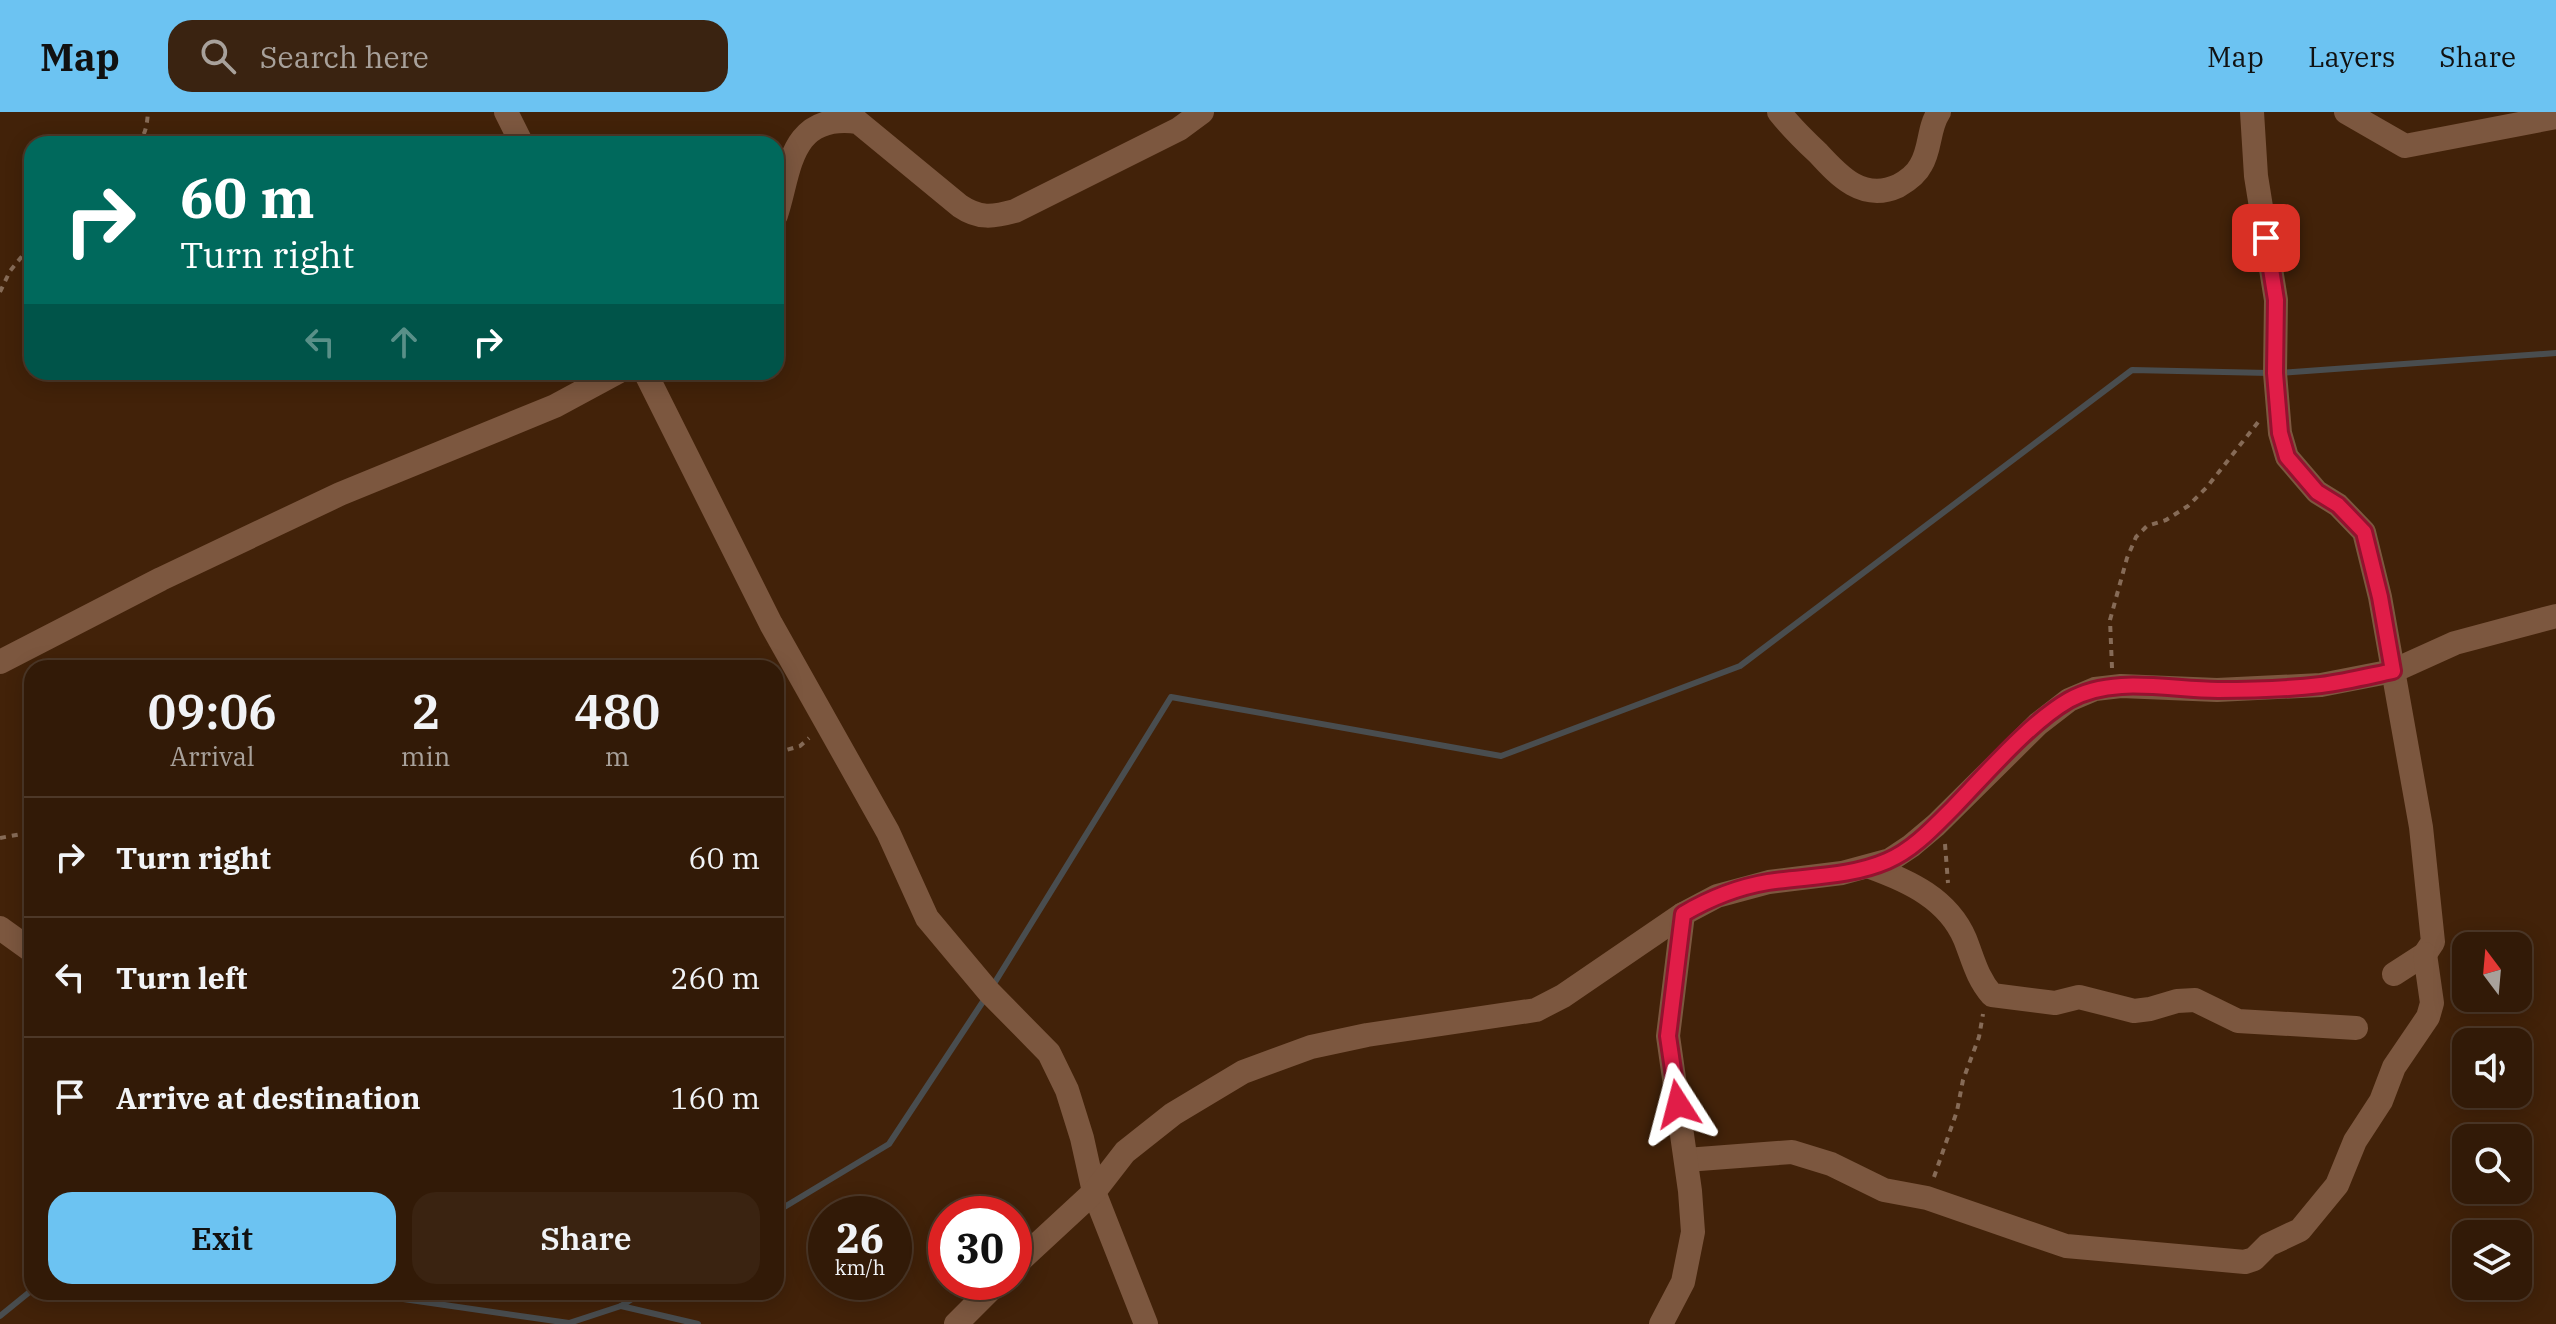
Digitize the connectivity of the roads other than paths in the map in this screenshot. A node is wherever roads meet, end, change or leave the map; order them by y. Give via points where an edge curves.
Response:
1 (506, 112) edge
2 (1202, 112) edge
3 (1779, 112) edge
4 (1939, 112) edge
5 (2252, 112) edge
6 (2346, 112) edge
7 (2556, 117) edge
8 (518, 136) edge
9 (784, 182) edge
10 (603, 380) edge
11 (649, 380) edge
12 (2556, 616) edge
13 (0, 662) edge
14 (2393, 671) junction
15 (1870, 867) junction
16 (1683, 914) junction
17 (0, 928) edge
18 (24, 945) edge
19 (2425, 954) junction
20 (2394, 974) dead end
21 (2356, 1028) dead end
22 (1686, 1160) junction
23 (1094, 1192) junction
24 (1032, 1249) edge
25 (980, 1300) edge
26 (956, 1324) edge
27 (1146, 1324) edge
28 (1661, 1324) edge

1 - 8 street
2 - 9 street via 1179,129 1015,211 991,217 973,215 858,122 832,112 802,126
3 - 4 street via 1826,166 1879,192 1910,179 1921,165
5 - 14 street via 2256,176 2276,300 2280,433 2287,457 2317,492 2364,532
6 - 7 street via 2405,146
10 - 13 street via 555,406 340,494
11 - 23 street via 771,624 888,832 927,918 1049,1053 1067,1090
12 - 14 street via 2455,643
14 - 15 street via 2284,688 2095,689 2069,700 2038,724 1911,846
14 - 19 street via 2428,884 2433,942
15 - 16 street via 1742,888
15 - 21 street via 1896,876 1949,910 1992,995 2055,1003 2079,997 2134,1011 2195,1000 2238,1021
16 - 22 street via 1668,1036
16 - 23 street via 1536,1010 1367,1035 1311,1047 1243,1072 1173,1114 1125,1152
17 - 18 street
19 - 20 street
19 - 22 street via 2432,1003 2428,1017 2394,1067 2337,1185 2300,1230 2268,1245 2254,1259 2231,1262 2066,1246 1927,1198 1884,1190 1792,1152
22 - 28 street via 1693,1232 1683,1282
23 - 24 street
23 - 27 street
25 - 26 street

